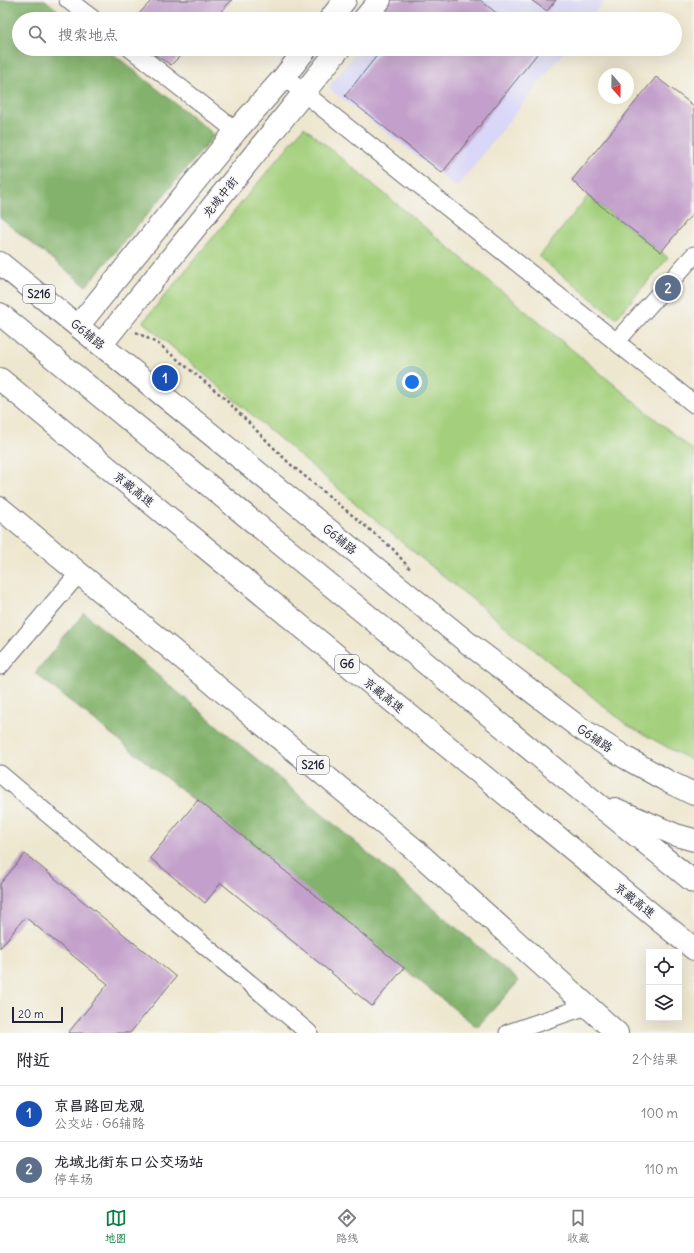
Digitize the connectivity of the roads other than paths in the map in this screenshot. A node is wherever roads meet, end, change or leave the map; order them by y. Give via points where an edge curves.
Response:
1 (68, 0) edge
2 (345, 0) edge
3 (380, 0) edge
4 (84, 12) edge
5 (336, 12) edge
6 (370, 12) edge
7 (140, 56) edge
8 (300, 56) edge
9 (333, 56) edge
10 (284, 77) junction
11 (304, 92) junction
12 (236, 131) junction
13 (694, 255) edge
14 (0, 263) edge
15 (0, 314) edge
16 (78, 326) junction
17 (616, 342) junction
18 (101, 345) junction
19 (0, 379) edge
20 (694, 404) edge
21 (0, 508) edge
22 (79, 573) junction
23 (0, 666) edge
24 (0, 774) edge
25 (694, 794) edge
26 (590, 798) junction
27 (694, 840) edge
28 (694, 882) edge
29 (694, 949) edge
30 (587, 1006) junction
31 (309, 1033) edge
32 (508, 1033) edge
33 (617, 1033) edge

1 - 4 street
2 - 5 main road
3 - 6 main road
7 - 12 street
8 - 10 main road
9 - 11 main road, 龙域中街
10 - 11 street
10 - 12 main road
11 - 17 street
11 - 18 main road, 龙域中街
12 - 16 main road
13 - 17 street
14 - 16 main road, G6辅路 / S216
15 - 26 main road
16 - 18 main road, G6辅路 / S216
17 - 20 street
18 - 25 main road, G6辅路 / S216 via 487,658 580,728 626,758
19 - 29 main road, 京藏高速 / G6
21 - 22 main road, S216
22 - 23 street
22 - 30 main road, S216 via 414,849
24 - 31 street
26 - 27 main road via 676,835
26 - 28 main road
30 - 32 street
30 - 33 main road, S216

